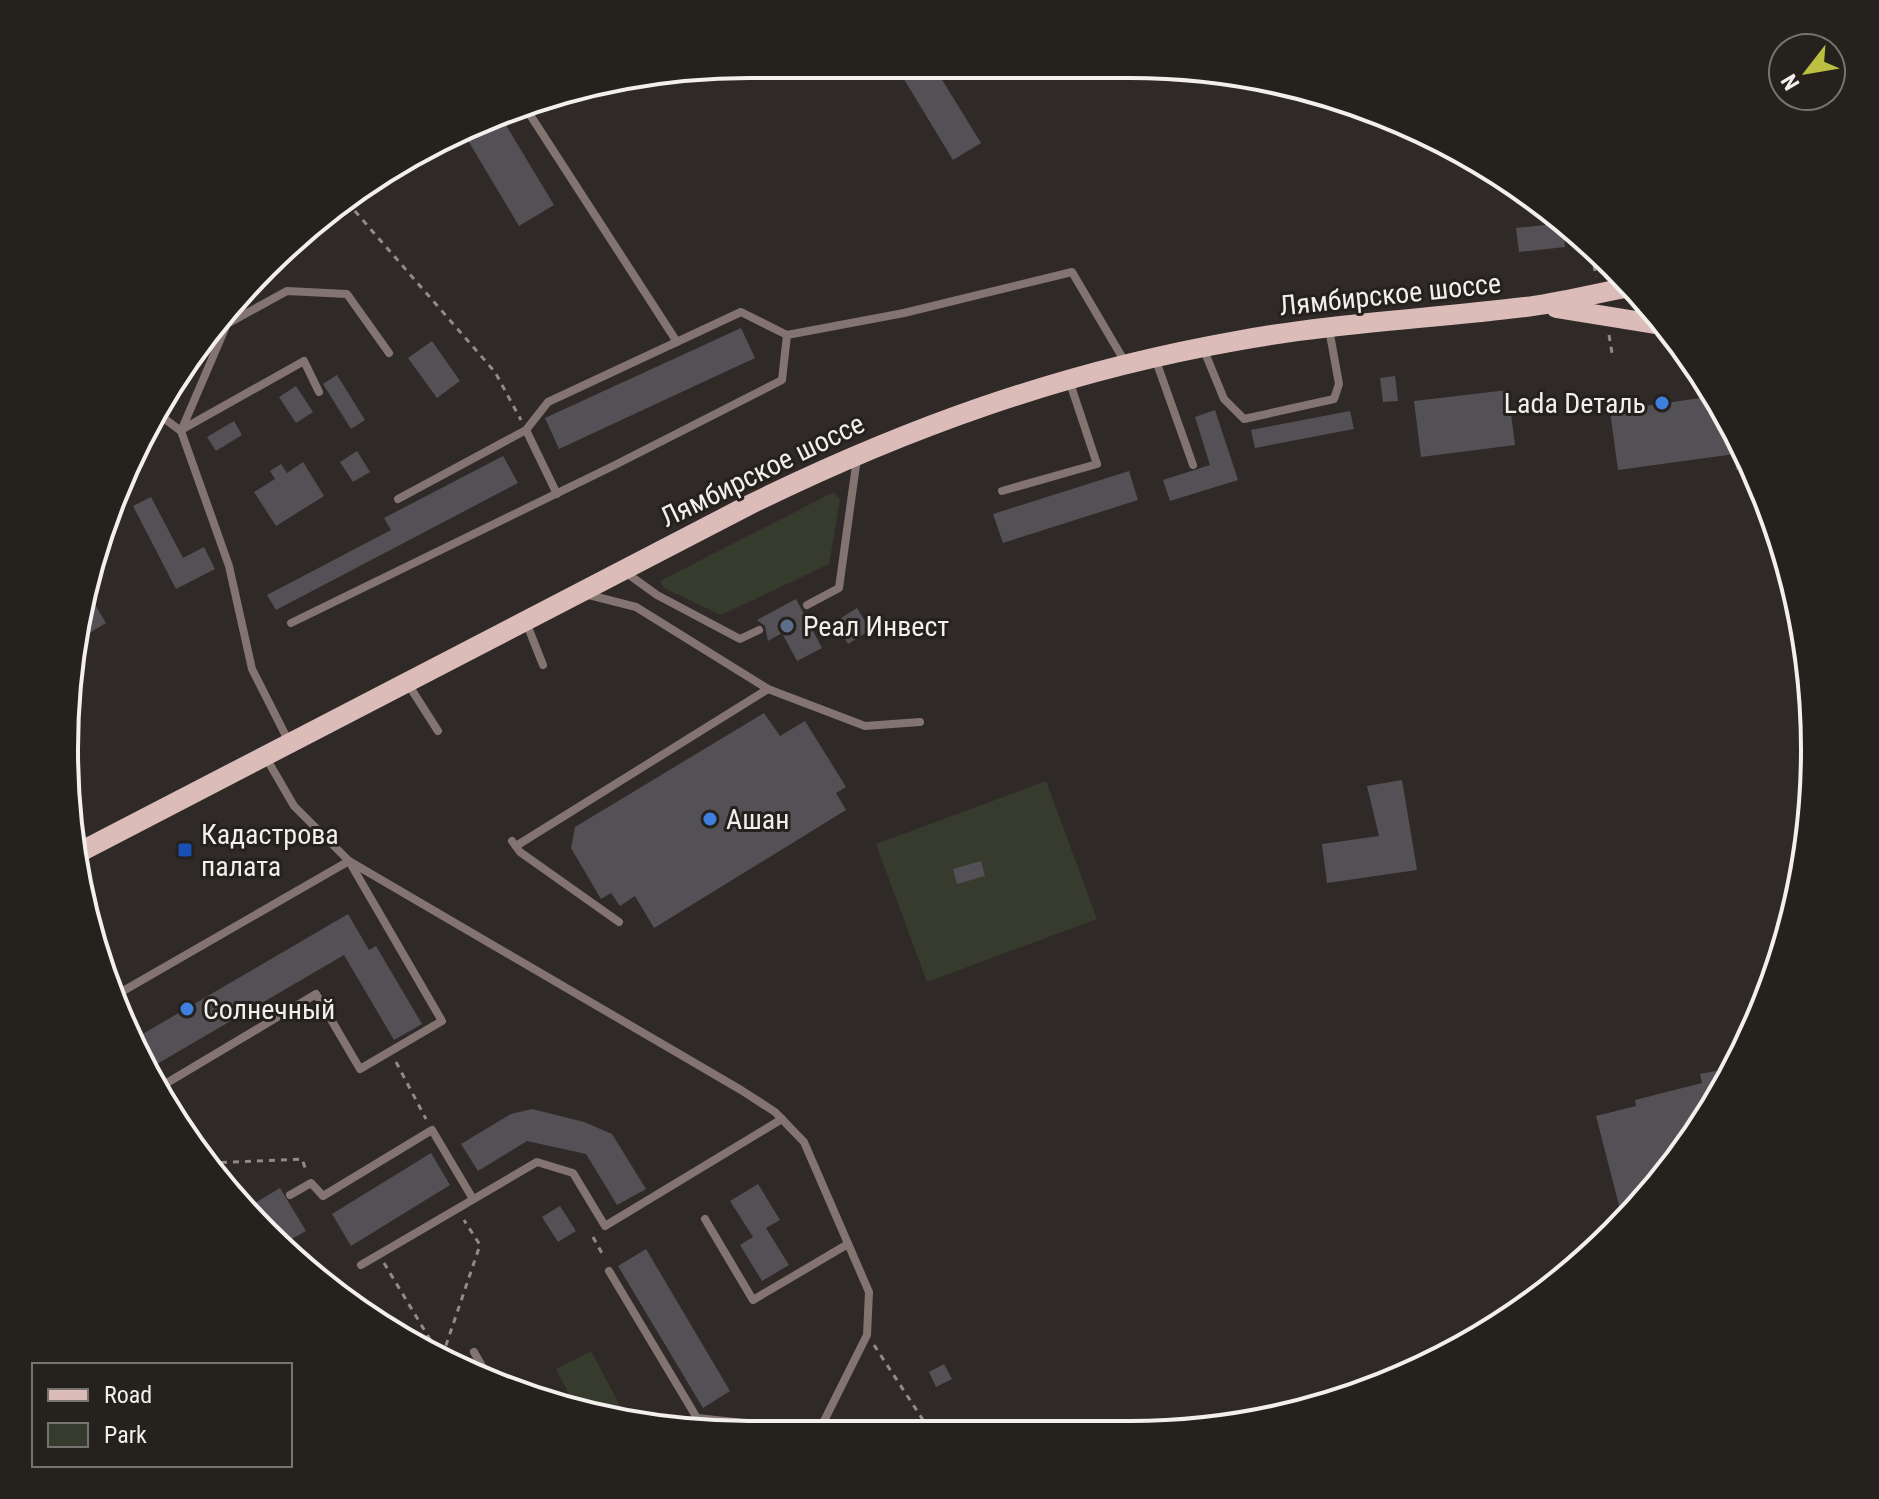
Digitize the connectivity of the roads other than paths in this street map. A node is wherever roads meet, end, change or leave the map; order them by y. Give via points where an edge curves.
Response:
1 (530, 115) edge
2 (1618, 290) edge
3 (1528, 307) junction
4 (234, 320) edge
5 (1647, 323) edge
6 (1329, 327) junction
7 (223, 334) edge
8 (787, 335) junction
9 (677, 342) junction
10 (1203, 347) junction
11 (389, 353) dead end
12 (1154, 357) junction
13 (1125, 363) junction
14 (1069, 379) junction
15 (319, 392) dead end
16 (165, 419) edge
17 (526, 430) junction
18 (181, 431) junction
19 (858, 453) junction
20 (1193, 465) dead end
21 (1002, 491) dead end
22 (557, 494) junction
23 (398, 499) dead end
24 (621, 569) junction
25 (578, 592) junction
26 (807, 605) dead end
27 (525, 620) junction
28 (291, 623) dead end
29 (759, 630) dead end
30 (543, 665) dead end
31 (408, 684) junction
32 (768, 689) junction
33 (920, 722) dead end
34 (438, 731) dead end
35 (290, 742) junction
36 (264, 755) junction
37 (86, 849) edge
38 (349, 861) junction
39 (619, 922) dead end
40 (123, 991) edge
41 (167, 1083) edge
42 (782, 1119) junction
43 (290, 1195) dead end
44 (473, 1199) junction
45 (705, 1219) dead end
46 (848, 1244) junction
47 (361, 1265) dead end
48 (609, 1271) dead end
49 (474, 1352) dead end
50 (481, 1365) edge
51 (697, 1418) joint
52 (719, 1420) edge
53 (824, 1421) edge

1 - 9 lane
2 - 3 main road, Лямбирское шоссе
3 - 5 main road, Лямбирское шоссе
3 - 6 main road, Лямбирское шоссе
4 - 11 lane via 287,291 347,294
6 - 10 main road, Лямбирское шоссе
6 - 10 lane via 1339,384 1334,399 1244,419 1224,399
7 - 18 lane
8 - 9 lane via 741,312
8 - 13 lane via 1072,272
8 - 22 lane via 782,380
9 - 17 lane via 548,402
10 - 12 main road, Лямбирское шоссе
12 - 13 main road, Лямбирское шоссе
12 - 20 lane
13 - 14 main road, Лямбирское шоссе
14 - 19 main road, Лямбирское шоссе via 965,410
14 - 21 lane via 1097,464
15 - 18 lane via 304,361
16 - 18 lane
17 - 22 lane
17 - 23 lane
18 - 35 lane via 229,566 252,669
19 - 24 main road, Лямбирское шоссе
19 - 26 lane via 839,588
22 - 28 lane
24 - 25 main road, Лямбирское шоссе
24 - 29 lane via 657,595 740,639
25 - 27 main road, Лямбирское шоссе
25 - 32 lane via 636,607
27 - 30 lane
27 - 31 main road, Лямбирское шоссе
31 - 34 lane
31 - 35 main road, Лямбирское шоссе
32 - 33 lane via 865,726
32 - 39 lane via 514,843
35 - 36 main road, Лямбирское шоссе
36 - 37 main road, Лямбирское шоссе
36 - 38 lane via 294,806
38 - 40 lane
38 - 41 lane via 442,1021 360,1069 316,994
38 - 42 lane via 728,1082
42 - 44 lane via 605,1226 573,1173 537,1162
42 - 46 lane via 804,1142
43 - 44 lane via 311,1183 323,1196 432,1130
44 - 47 lane
45 - 46 lane via 753,1300
46 - 53 lane via 869,1292 867,1335
48 - 51 lane
49 - 50 lane
51 - 52 lane

